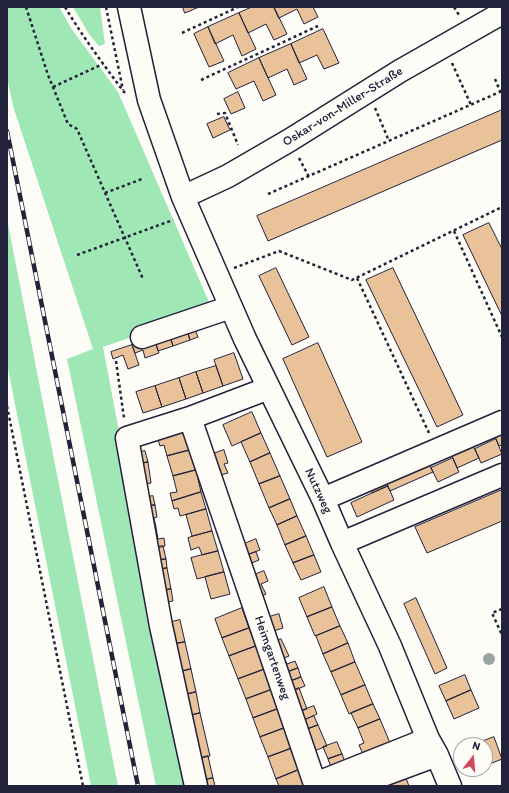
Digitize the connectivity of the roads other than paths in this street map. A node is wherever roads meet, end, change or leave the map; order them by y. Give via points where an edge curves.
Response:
1 (129, 7) edge
2 (502, 13) edge
3 (183, 197) junction
4 (231, 307) junction
5 (142, 337) dead end
6 (269, 388) junction
7 (190, 418) junction
8 (502, 422) edge
9 (502, 475) edge
10 (323, 499) junction
11 (342, 543) junction
12 (433, 747) junction
13 (196, 786) edge
14 (353, 786) edge
15 (450, 786) edge

1 - 3 street, Nutzweg via 149,100
2 - 3 street, Oskar-von-Miller-Straße via 228,176
3 - 4 street, Nutzweg
4 - 5 street
4 - 6 street, Nutzweg
6 - 7 street
6 - 10 street, Nutzweg
7 - 12 street, Heimgartenweg via 315,784
7 - 13 street via 127,438 161,626
8 - 10 street
9 - 11 street
10 - 11 street, Nutzweg
11 - 12 street, Nutzweg
12 - 14 street
12 - 15 street, Nutzweg

